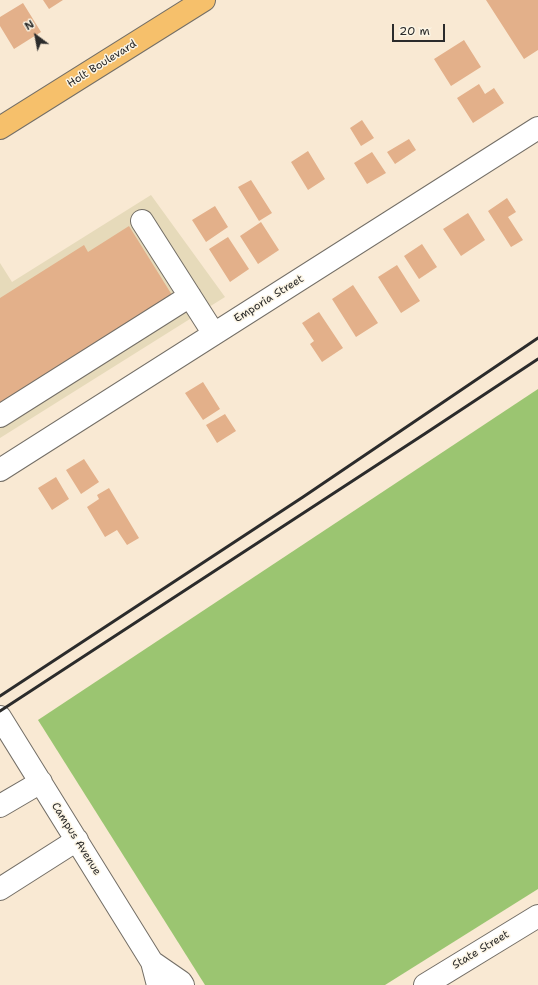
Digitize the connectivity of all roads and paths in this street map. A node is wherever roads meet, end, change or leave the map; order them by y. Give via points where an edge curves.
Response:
1 (204, 0) edge
2 (0, 128) edge
3 (538, 128) edge
4 (142, 221) dead end
5 (190, 296) junction
6 (214, 334) junction
7 (0, 416) edge
8 (1, 467) edge
9 (0, 717) edge
10 (41, 782) junction
11 (0, 806) edge
12 (77, 840) junction
13 (0, 889) edge
14 (538, 916) edge
15 (152, 962) junction
16 (158, 985) edge
17 (183, 985) edge
18 (425, 985) edge

1 - 2 main road, Holt Boulevard
3 - 6 street, Emporia Street
4 - 5 street
5 - 6 street
5 - 7 street
6 - 8 street, Emporia Street
9 - 10 street, Campus Avenue
10 - 11 street
10 - 12 street, Campus Avenue
12 - 13 street
12 - 15 street, Campus Avenue
14 - 18 street, State Street
15 - 16 street, Campus Avenue
15 - 17 street, Campus Avenue

